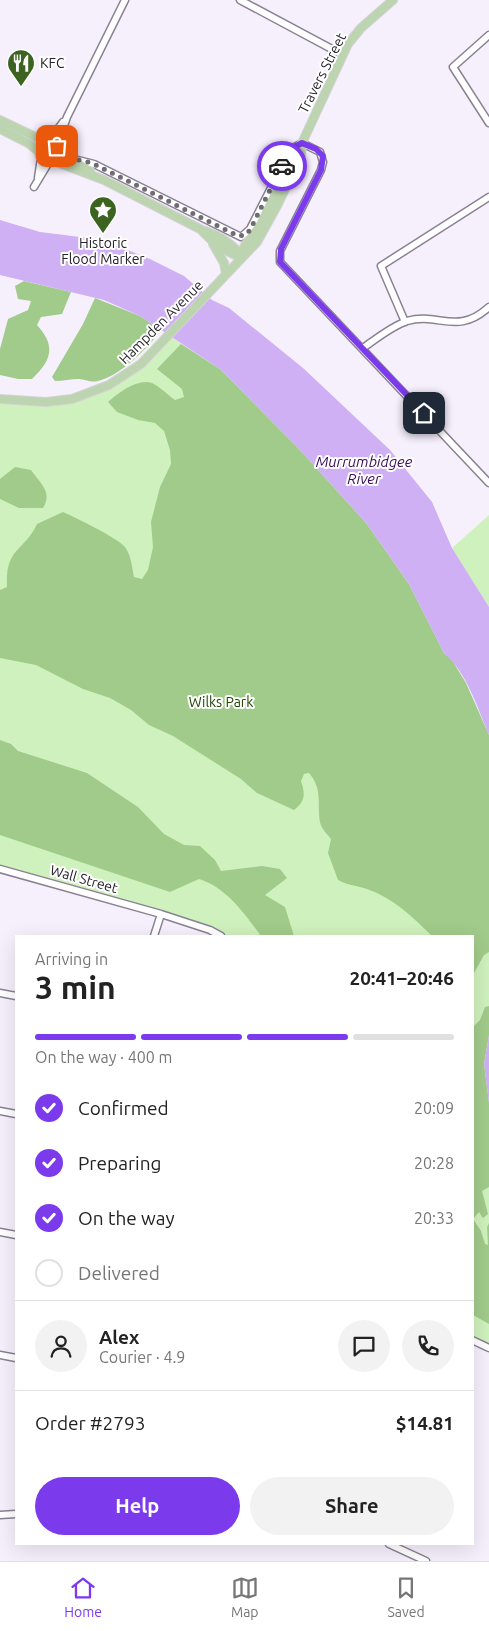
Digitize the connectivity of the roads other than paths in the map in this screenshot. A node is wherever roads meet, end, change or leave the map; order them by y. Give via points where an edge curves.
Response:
1 (126, 0) edge
2 (240, 0) edge
3 (393, 0) edge
4 (489, 35) edge
5 (343, 54) junction
6 (67, 117) junction
7 (0, 120) edge
8 (489, 122) edge
9 (0, 130) edge
10 (47, 142) junction
11 (302, 143) junction
12 (58, 148) junction
13 (40, 155) junction
14 (72, 159) junction
15 (52, 161) junction
16 (104, 180) junction
17 (489, 197) edge
18 (202, 230) junction
19 (209, 238) junction
20 (241, 257) junction
21 (224, 276) junction
22 (489, 307) edge
23 (405, 322) junction
24 (363, 348) junction
25 (0, 399) edge
26 (489, 483) edge
27 (0, 869) edge
28 (160, 914) junction
29 (154, 935) edge
30 (219, 935) edge
31 (0, 993) edge
32 (15, 996) edge
33 (0, 1111) edge
34 (15, 1114) edge
35 (0, 1232) edge
36 (15, 1235) edge
37 (474, 1341) edge
38 (489, 1348) edge
39 (0, 1355) edge
40 (15, 1358) edge
41 (15, 1514) edge
42 (0, 1515) edge
43 (391, 1545) edge
44 (426, 1561) edge

1 - 6 street
2 - 5 street
3 - 5 main road, Travers Street via 361,28
4 - 8 street via 453,67
5 - 11 main road, Travers Street
6 - 10 street
6 - 12 street
7 - 10 main road
9 - 13 main road via 28,144
10 - 12 main road
10 - 13 main road
11 - 14 street, Travers Street via 290,149 250,230 241,237 94,164
11 - 20 main road, Travers Street via 301,155 264,232 250,251
11 - 24 street via 320,152 323,162 280,251 280,262
12 - 14 main road
12 - 15 main road
13 - 15 main road
13 - 15 street via 36,184
14 - 16 main road
15 - 16 main road
16 - 18 main road
17 - 23 street via 381,266
18 - 19 main road
18 - 20 main road via 213,233 238,250
19 - 20 main road
19 - 21 main road via 220,252
20 - 21 main road, Travers Street
21 - 25 main road, Hampden Avenue via 141,364 110,385 72,399 33,402
22 - 23 street via 463,322 428,319
23 - 24 street
24 - 26 street
27 - 28 street, Wall Street
28 - 29 street
28 - 30 street, Wall Street
31 - 32 street
33 - 34 street
35 - 36 street
37 - 38 street
39 - 40 street
41 - 42 street
43 - 44 street

